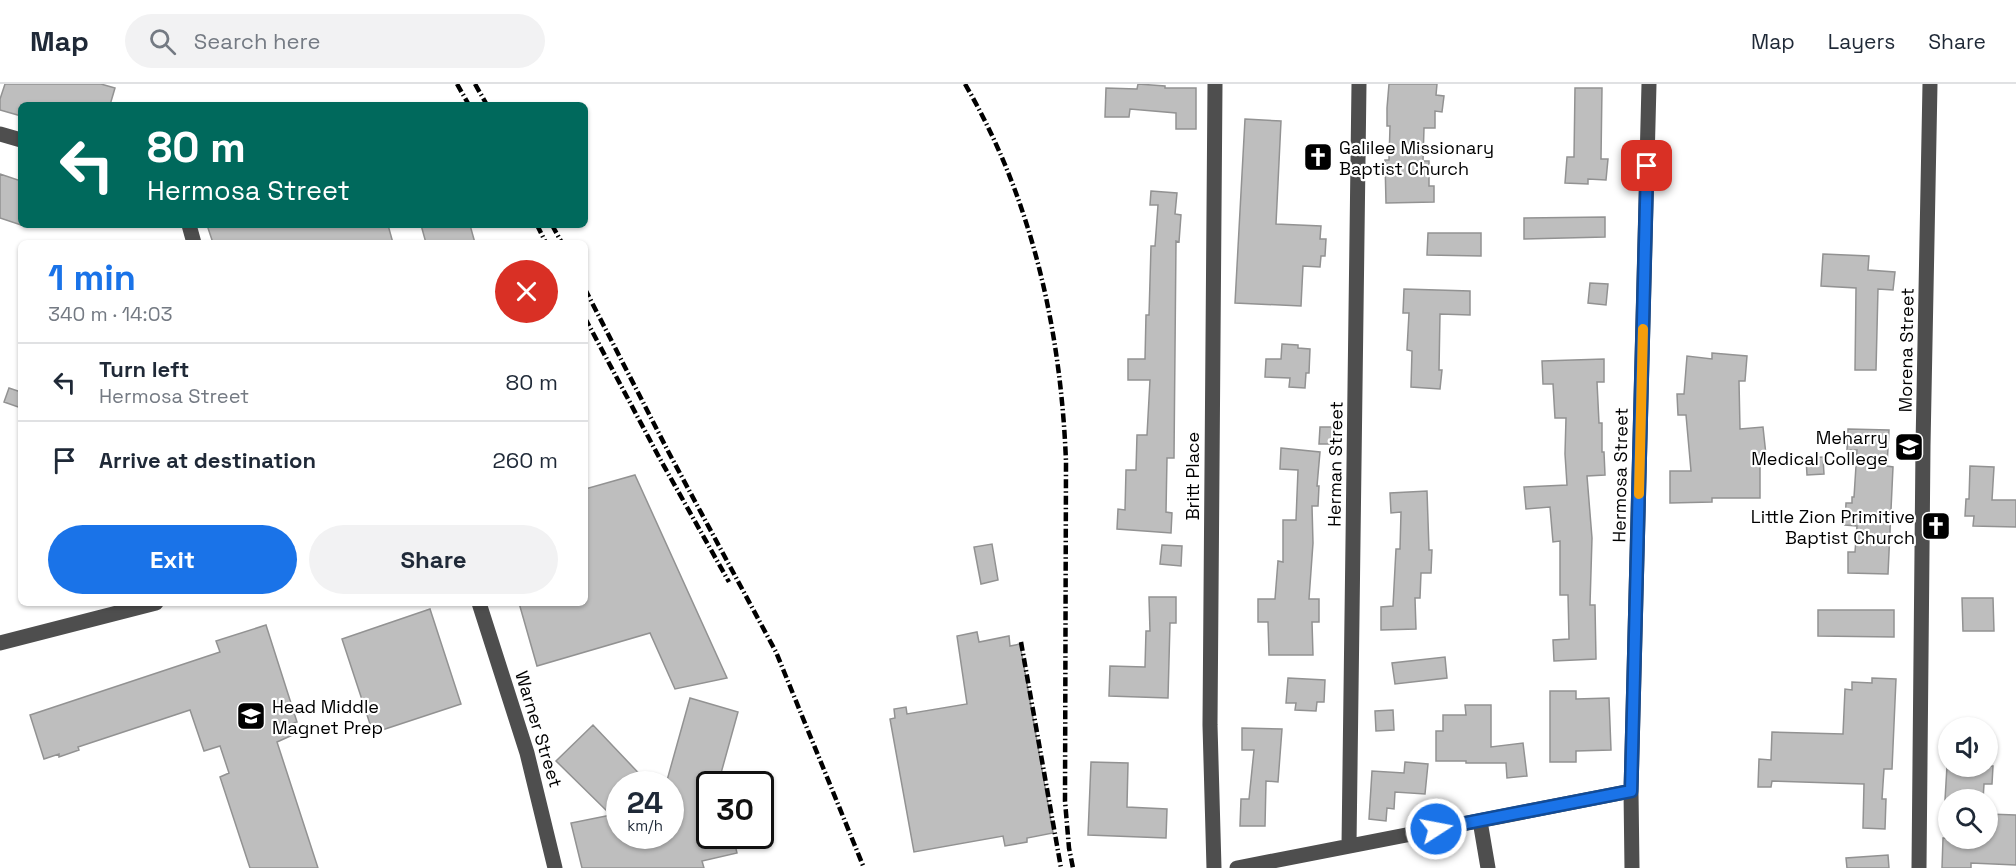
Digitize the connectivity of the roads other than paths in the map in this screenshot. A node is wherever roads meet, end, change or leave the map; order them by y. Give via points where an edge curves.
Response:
1 (1215, 84) edge
2 (1359, 84) edge
3 (1649, 84) edge
4 (1930, 84) edge
5 (0, 134) edge
6 (18, 139) edge
7 (144, 606) edge
8 (480, 606) edge
9 (0, 643) edge
10 (1631, 791) junction
11 (1480, 820) junction
12 (1349, 845) junction
13 (555, 868) edge
14 (1214, 868) edge
15 (1237, 868) edge
16 (1488, 868) edge
17 (1632, 868) edge
18 (1919, 868) edge

1 - 14 street, Britt Place via 1210,713
2 - 12 street, Herman Street
3 - 10 street, Hermosa Street
4 - 18 street, Morena Street
5 - 6 street
7 - 9 street
8 - 13 street, Warner Street via 527,753
10 - 11 street
10 - 17 street, Hermosa Street
11 - 12 street
11 - 16 street
12 - 15 street

